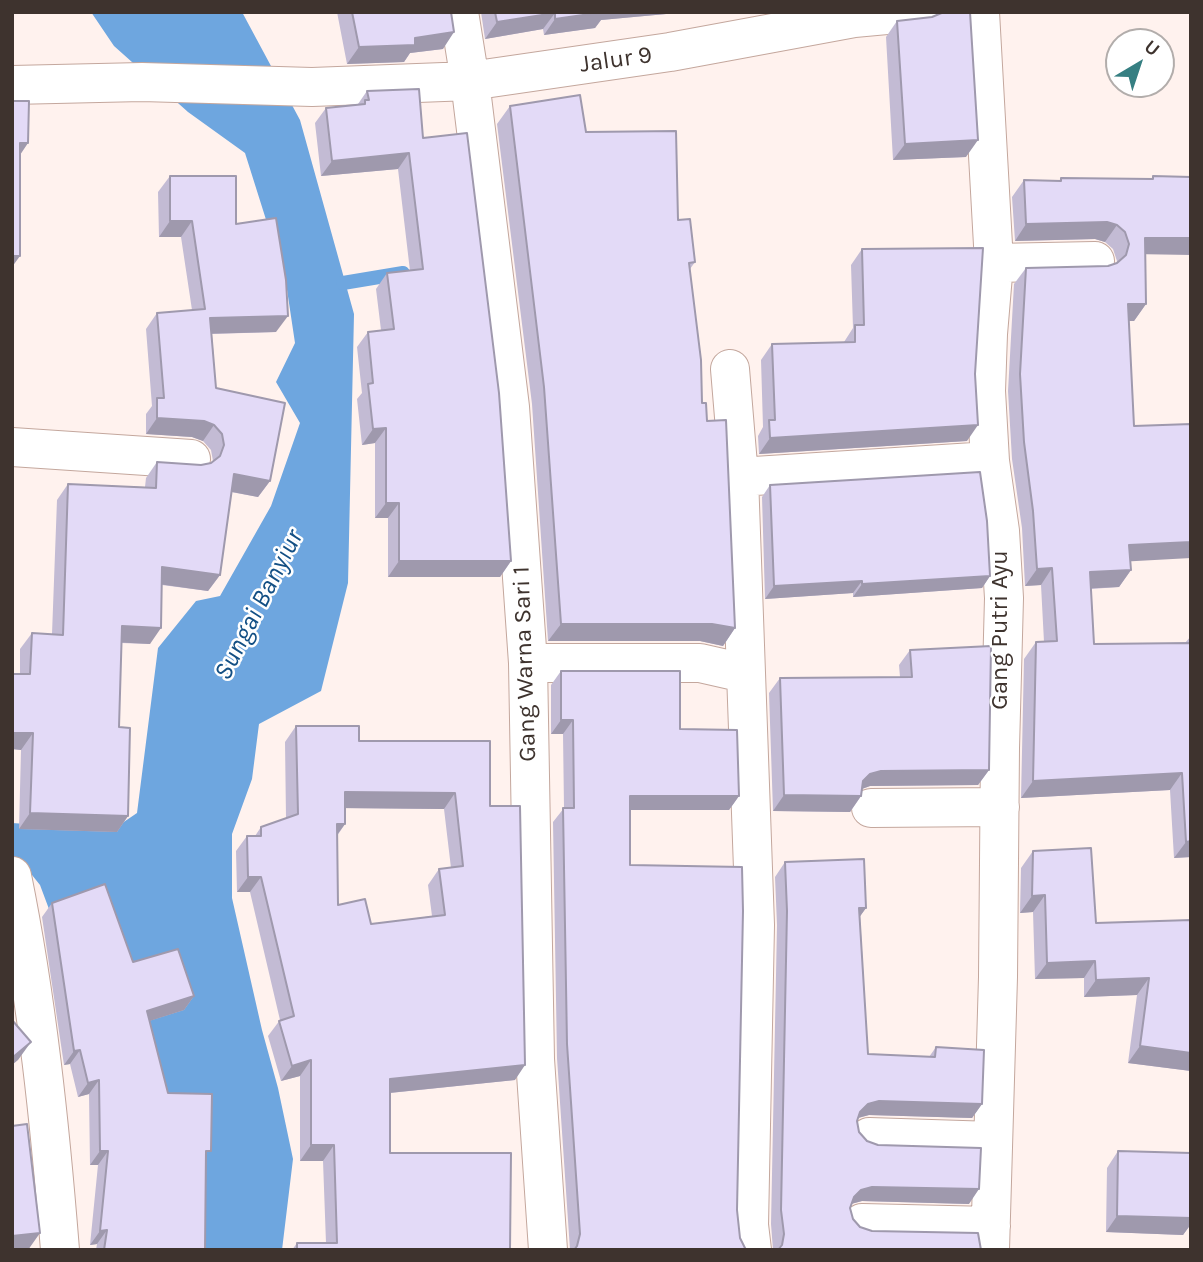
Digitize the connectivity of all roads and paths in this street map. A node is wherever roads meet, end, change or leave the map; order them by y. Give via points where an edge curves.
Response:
1 (459, 12) edge
2 (919, 12) edge
3 (981, 12) edge
4 (470, 81) junction
5 (12, 85) edge
6 (1096, 261) dead end
7 (994, 263) junction
8 (730, 369) dead end
9 (12, 447) edge
10 (191, 459) dead end
11 (990, 461) junction
12 (738, 477) junction
13 (528, 663) junction
14 (744, 673) junction
15 (1000, 807) junction
16 (871, 808) dead end
17 (12, 876) edge
18 (869, 1136) dead end
19 (993, 1141) junction
20 (862, 1223) dead end
21 (990, 1238) edge
22 (60, 1250) edge
23 (548, 1250) edge
24 (752, 1250) edge

1 - 4 street, Gang Warna Sari 1
2 - 4 street, Jalur 9 via 854,18 670,52
3 - 7 street, Gang Putri Ayu
4 - 5 street, Jalur 9 via 312,87 142,82
4 - 13 street, Gang Warna Sari 1 via 510,407
6 - 7 street
7 - 11 street, Gang Putri Ayu via 987,380
8 - 12 street
9 - 10 street
11 - 12 street
11 - 15 street, Gang Putri Ayu via 1004,597
12 - 14 street
13 - 14 street via 700,663
13 - 23 street, Gang Warna Sari 1 via 534,1059
14 - 24 street via 755,925
15 - 16 street
15 - 19 street, Gang Putri Ayu
17 - 22 street via 34,993
18 - 19 street
19 - 21 street, Gang Putri Ayu
20 - 21 street

